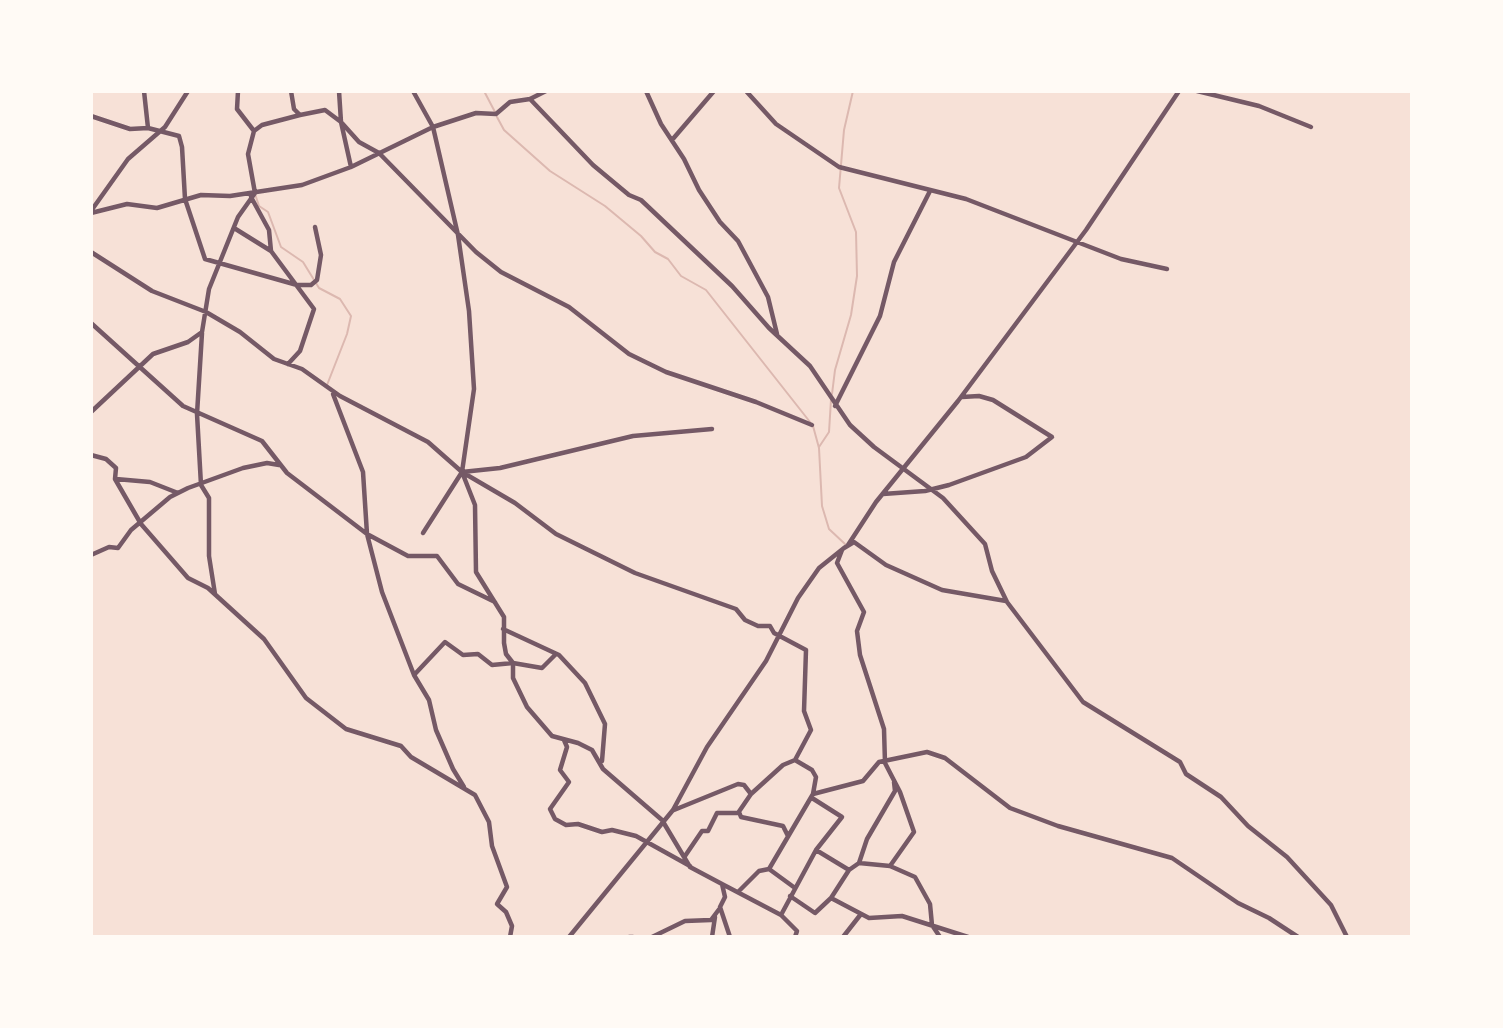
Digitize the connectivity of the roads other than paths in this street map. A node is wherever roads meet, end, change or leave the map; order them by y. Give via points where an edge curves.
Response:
1 (144, 91) edge
2 (188, 91) edge
3 (238, 91) edge
4 (291, 91) edge
5 (339, 91) edge
6 (413, 91) edge
7 (546, 91) edge
8 (646, 91) edge
9 (714, 91) edge
10 (746, 91) edge
11 (1180, 91) edge
12 (1197, 91) edge
13 (530, 99) junction
14 (300, 115) junction
15 (91, 116) edge
16 (341, 122) junction
17 (433, 127) junction
18 (1311, 127) dead end
19 (148, 128) junction
20 (161, 131) junction
21 (254, 131) junction
22 (671, 140) junction
23 (379, 153) junction
24 (351, 167) junction
25 (930, 191) junction
26 (253, 195) junction
27 (186, 200) junction
28 (91, 212) edge
29 (315, 227) dead end
30 (234, 228) junction
31 (458, 235) junction
32 (1078, 241) junction
33 (271, 251) junction
34 (91, 252) edge
35 (220, 264) junction
36 (1167, 269) dead end
37 (296, 285) junction
38 (203, 311) junction
39 (91, 323) edge
40 (202, 332) junction
41 (778, 335) junction
42 (140, 364) junction
43 (288, 364) junction
44 (331, 390) junction
45 (961, 397) junction
46 (835, 406) junction
47 (91, 412) edge
48 (197, 414) junction
49 (812, 425) dead end
50 (712, 429) dead end
51 (91, 455) edge
52 (279, 466) junction
53 (903, 469) junction
54 (462, 472) junction
55 (115, 479) junction
56 (201, 485) junction
57 (932, 489) junction
58 (177, 494) junction
59 (883, 494) junction
60 (141, 524) junction
61 (423, 533) dead end
62 (366, 534) junction
63 (845, 548) junction
64 (91, 555) edge
65 (215, 594) junction
66 (1007, 601) junction
67 (496, 603) junction
68 (503, 629) junction
69 (778, 634) junction
70 (556, 654) junction
71 (513, 663) junction
72 (414, 675) junction
73 (564, 740) junction
74 (795, 760) junction
75 (602, 762) junction
76 (885, 763) junction
77 (894, 777) junction
78 (465, 788) junction
79 (751, 793) junction
80 (812, 796) junction
81 (673, 810) junction
82 (738, 812) junction
83 (662, 820) junction
84 (788, 837) junction
85 (647, 842) junction
86 (816, 850) junction
87 (685, 856) junction
88 (859, 863) junction
89 (890, 866) junction
90 (690, 867) junction
91 (769, 869) junction
92 (849, 870) junction
93 (722, 884) junction
94 (795, 888) junction
95 (739, 891) junction
96 (790, 896) junction
97 (831, 898) junction
98 (720, 908) junction
99 (861, 914) junction
100 (781, 915) junction
101 (715, 916) junction
102 (932, 925) junction
103 (510, 937) edge
104 (569, 937) edge
105 (652, 937) edge
106 (712, 937) edge
107 (730, 937) edge
108 (795, 937) edge
109 (843, 937) edge
110 (940, 937) edge
111 (968, 937) edge
112 (1298, 937) edge
113 (1347, 937) edge

1 - 19 street
2 - 20 street
3 - 21 street via 237,109
4 - 14 street via 294,109
5 - 16 street
6 - 17 street
7 - 13 street
8 - 22 street
9 - 22 street
10 - 25 street via 776,124 839,167
11 - 32 street
12 - 18 street via 1259,106
13 - 17 street via 510,102 496,114 476,113
13 - 41 street via 593,165 675,231
14 - 16 street via 325,110
14 - 21 street
15 - 19 street via 130,129
16 - 23 street via 359,142
16 - 24 street
17 - 23 street
17 - 31 street
19 - 20 street
20 - 27 street via 180,138
20 - 28 street via 128,159
21 - 26 street via 248,154
22 - 41 street via 706,200 738,241 768,297
23 - 24 street
23 - 31 street
24 - 26 street via 302,185
25 - 32 street via 966,199
25 - 46 street via 894,262 880,316
26 - 27 street via 201,195
26 - 30 street
26 - 33 street via 269,230
27 - 28 street via 157,208 127,204
27 - 35 street via 204,258
29 - 37 street via 321,255 317,280 312,285
30 - 33 street
30 - 35 street
31 - 49 street via 500,272 569,307 629,354
31 - 54 street via 474,389
32 - 36 street via 1121,259
32 - 45 street
33 - 37 street
34 - 38 street via 168,300
35 - 37 street
35 - 38 street
37 - 43 street via 314,309 300,351
38 - 40 street
38 - 43 street
39 - 42 street
40 - 42 street
40 - 48 street
41 - 46 street via 810,366
42 - 47 street
42 - 48 street
43 - 44 street
44 - 54 street via 428,442
44 - 62 street via 363,472
45 - 53 street
45 - 57 street via 993,400 1052,437 1026,457
46 - 53 street via 874,447
48 - 52 street via 260,440
48 - 56 street
50 - 54 street via 633,436 500,468
51 - 55 street via 117,468
52 - 56 street via 267,463 243,468
52 - 62 street
53 - 57 street
53 - 59 street
54 - 61 street
54 - 67 street via 475,505 476,572
54 - 69 street via 590,552 736,609 745,620 768,625
55 - 58 street via 150,482
55 - 60 street
56 - 58 street
56 - 65 street via 209,498 209,556
57 - 59 street
57 - 66 street via 985,544
58 - 60 street
59 - 63 street
60 - 64 street via 118,548
60 - 65 street via 187,577
62 - 67 street via 408,556 437,556 458,584
62 - 72 street via 382,592
63 - 66 street via 855,542 886,565 942,590
63 - 69 street via 819,568
63 - 76 street via 837,563 864,612 857,631 860,654 884,729
65 - 78 street via 264,639 319,710 346,729 401,746 411,757
66 - 113 street via 1083,702 1180,762 1186,774 1221,797 1248,826 1287,856 1331,905
67 - 68 street via 504,617
68 - 70 street
68 - 71 street via 506,654
69 - 74 street via 808,653 804,709 811,730
69 - 81 street
70 - 71 street via 542,668
70 - 75 street via 585,683 603,716
71 - 72 street via 492,665 478,654 463,655 445,642
71 - 73 street via 513,678 527,707 552,736
72 - 78 street
73 - 75 street via 586,746
73 - 85 street via 567,747 560,770 569,782 550,809 555,819 566,825 626,833
74 - 79 street
74 - 80 street via 816,777
75 - 83 street via 603,769
76 - 77 street
76 - 80 street via 879,762 863,781
76 - 112 street via 934,753 1010,808 1172,858
77 - 88 street via 895,791 867,839
77 - 89 street via 914,832
78 - 103 street via 475,795 489,822 507,887 497,904 512,926
79 - 81 street via 738,784
79 - 82 street
80 - 84 street
80 - 86 street via 842,817
81 - 83 street
82 - 84 street via 741,817 783,826
82 - 87 street via 717,813 708,831 702,831
83 - 85 street
83 - 87 street
84 - 91 street
85 - 90 street
85 - 104 street
86 - 92 street
86 - 94 street
87 - 90 street
88 - 89 street
88 - 92 street
89 - 102 street via 921,884 930,904
90 - 93 street
91 - 94 street
91 - 95 street via 760,871
92 - 97 street
93 - 95 street
93 - 98 street via 725,897
94 - 96 street
95 - 100 street
96 - 97 street via 814,913
96 - 100 street
97 - 99 street
98 - 101 street
98 - 107 street
99 - 102 street via 869,918 902,916
99 - 109 street
100 - 108 street via 797,931
101 - 105 street via 706,921 683,921
101 - 106 street
102 - 110 street
102 - 111 street

